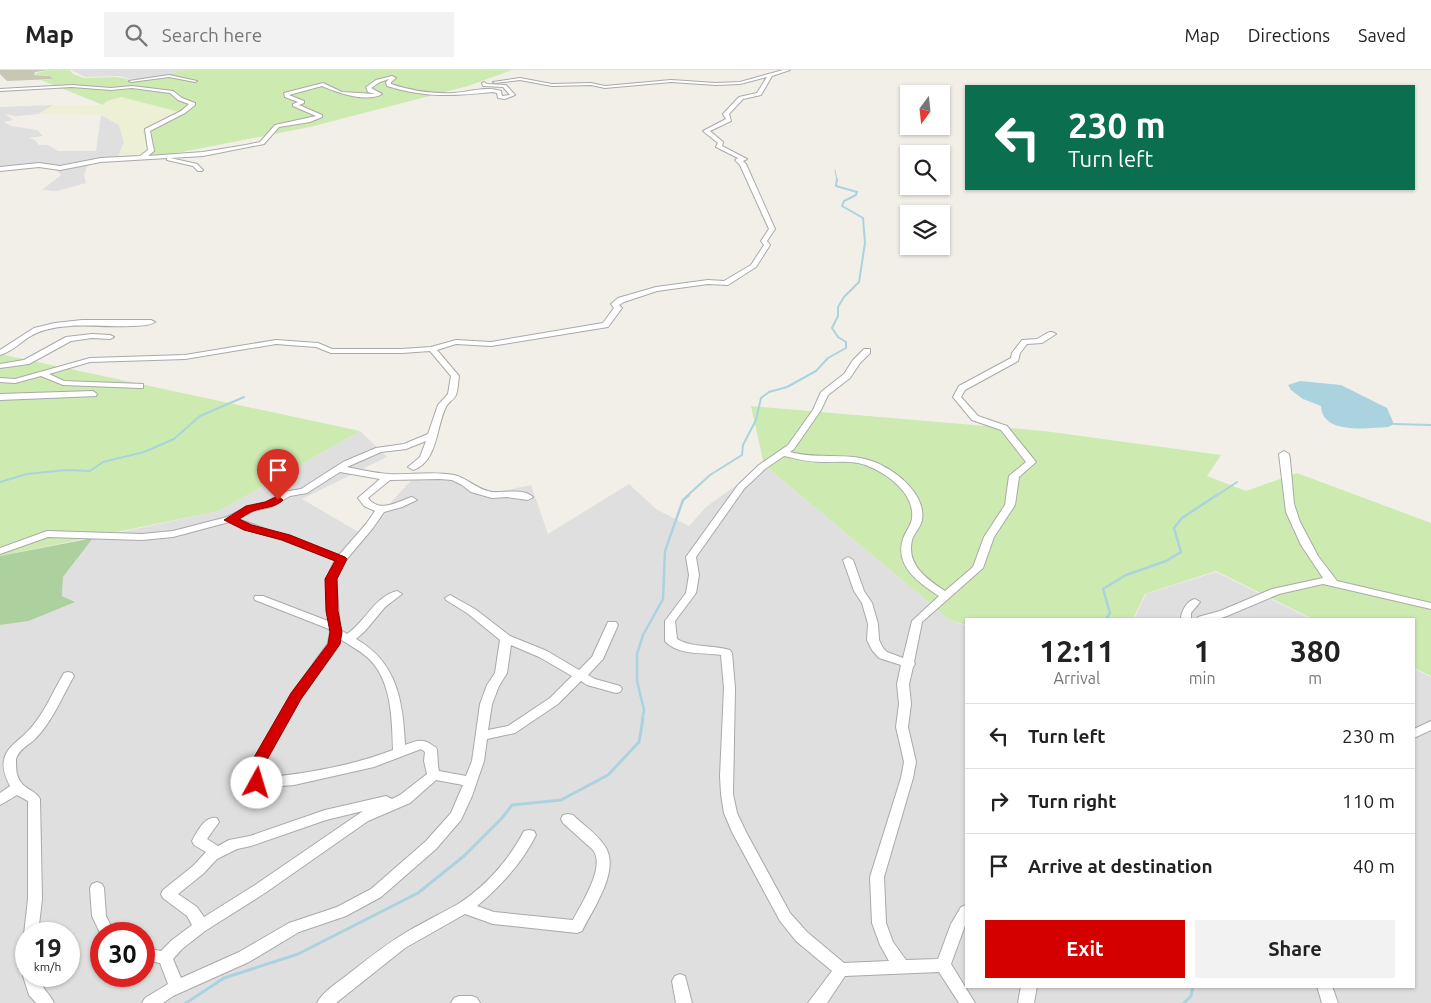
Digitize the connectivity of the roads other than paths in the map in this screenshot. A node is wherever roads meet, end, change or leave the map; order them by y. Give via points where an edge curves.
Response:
1 (80, 70) edge
2 (97, 70) edge
3 (109, 70) edge
4 (127, 70) edge
5 (788, 70) edge
6 (133, 71) edge
7 (770, 76) junction
8 (195, 81) dead end
9 (132, 84) junction
10 (0, 90) edge
11 (159, 157) junction
12 (141, 158) junction
13 (0, 169) edge
14 (200, 170) dead end
15 (151, 322) dead end
16 (1052, 334) dead end
17 (110, 336) dead end
18 (432, 349) junction
19 (867, 351) dead end
20 (0, 353) edge
21 (0, 366) edge
22 (40, 373) junction
23 (0, 380) edge
24 (140, 386) dead end
25 (92, 394) dead end
26 (0, 397) edge
27 (432, 436) junction
28 (782, 452) junction
29 (1284, 454) dead end
30 (413, 467) dead end
31 (340, 469) junction
32 (388, 477) junction
33 (528, 497) dead end
34 (412, 500) dead end
35 (380, 510) junction
36 (230, 520) junction
37 (0, 551) edge
38 (341, 559) junction
39 (848, 560) dead end
40 (1333, 582) junction
41 (397, 594) dead end
42 (946, 596) junction
43 (259, 598) dead end
44 (450, 598) dead end
45 (1195, 602) dead end
46 (1431, 606) edge
47 (1186, 618) edge
48 (1206, 618) edge
49 (612, 625) dead end
50 (335, 629) junction
51 (348, 639) junction
52 (506, 639) junction
53 (909, 664) junction
54 (68, 676) dead end
55 (578, 676) junction
56 (616, 689) dead end
57 (1431, 726) edge
58 (1415, 734) edge
59 (481, 736) junction
60 (399, 752) junction
61 (434, 775) junction
62 (470, 782) junction
63 (17, 788) junction
64 (0, 800) edge
65 (394, 802) junction
66 (568, 819) dead end
67 (212, 822) dead end
68 (529, 835) dead end
69 (217, 852) junction
70 (97, 888) dead end
71 (464, 907) junction
72 (965, 913) edge
73 (32, 922) edge
74 (102, 922) edge
75 (200, 927) junction
76 (155, 956) edge
77 (165, 958) junction
78 (943, 965) junction
79 (901, 966) junction
80 (841, 970) junction
81 (680, 981) dead end
82 (33, 987) edge
83 (177, 987) junction
84 (1029, 988) edge
85 (1325, 988) edge
86 (328, 1002) edge
87 (46, 1003) edge
88 (150, 1003) edge
89 (459, 1003) edge
90 (472, 1003) edge
91 (684, 1003) edge
92 (816, 1003) edge
93 (967, 1003) edge
94 (1026, 1003) edge
95 (1330, 1003) edge

1 - 2 street
3 - 4 street
5 - 7 street
6 - 9 street via 129,76 134,76
7 - 11 street via 740,83 716,84 671,81 605,86 552,85 520,79 483,84 504,86 513,95 505,98 493,90 427,95 389,85 392,77 368,88 380,94 374,96 341,93 326,84 318,84 286,94 302,102 296,105 300,108 320,116 277,126 262,143 203,154
7 - 18 street via 759,94 738,101 726,114 729,120 706,131 721,143 718,146 744,159 738,160 743,164 772,229 764,241 767,245 754,266 725,283 656,289 620,300 605,325 490,344 456,342
8 - 9 street via 169,76
9 - 10 street via 111,89 54,86
9 - 12 street via 171,92 193,105 148,130 151,151
11 - 12 street
11 - 14 street via 195,165
12 - 13 street via 101,160 60,168 38,165
15 - 20 street via 44,327
16 - 42 street via 1039,341 1025,342 1015,359 962,388 956,397 975,418 1004,428 1031,462 1014,476 1010,505 989,537 978,568
17 - 21 street via 69,338 26,362
18 - 22 street via 331,351 318,345 276,342 185,358 90,360
18 - 27 street via 455,376 452,395 442,405
19 - 28 street via 847,376 824,394 801,435
22 - 23 street via 15,381
22 - 24 street via 63,383
25 - 26 street
27 - 30 street via 422,459
27 - 31 street via 406,446 379,450
28 - 42 street via 808,458 861,461 873,465 900,484 916,504 917,521 907,541 907,555 916,576
28 - 80 street via 741,487 691,557 694,575 691,592 670,622 671,641 680,648 715,649 726,653 729,665 727,797 740,836 772,898 791,925
29 - 40 street via 1294,522 1323,573
31 - 32 street
31 - 36 street via 304,491 287,494
32 - 33 street via 440,476 454,478 474,490 492,495
32 - 35 street via 363,498 367,505
34 - 35 street
35 - 38 street
36 - 37 street via 172,534 142,537 47,534
36 - 38 street
38 - 50 street via 331,579
39 - 53 street via 873,624 878,650 883,656
40 - 46 street
40 - 48 street via 1323,580 1276,591
41 - 51 street via 379,606 362,628
42 - 53 street via 917,621
43 - 50 street
44 - 52 street
45 - 47 street
49 - 55 street via 597,659
50 - 51 street
50 - 60 street via 334,644 296,696 252,777 257,783 294,780 374,762
51 - 60 street via 361,646 388,675 398,716
52 - 55 street via 543,654
52 - 59 street via 501,672 486,704
53 - 79 street via 903,684 906,704 902,727 910,762 877,877 879,924 887,945
54 - 63 street via 42,722 17,747 10,759 11,774
55 - 56 street
55 - 59 street via 554,702 531,719 511,730
57 - 58 street
59 - 62 street via 478,761
60 - 61 street via 422,744 430,750
61 - 62 street
61 - 65 street via 405,799
62 - 83 street via 456,816 431,844 376,893 341,912 294,927 244,957
63 - 64 street
63 - 73 street via 34,799
65 - 69 street via 384,801 325,815
65 - 75 street via 362,817
66 - 71 street via 603,854 603,870 577,927 493,918
67 - 69 street via 199,841
68 - 71 street via 525,845 504,870
69 - 75 street via 168,894 191,911
70 - 74 street
71 - 86 street via 400,943
72 - 78 street via 952,937
75 - 77 street via 170,948
76 - 77 street
77 - 83 street
78 - 79 street
78 - 93 street
79 - 80 street
80 - 92 street
81 - 91 street
82 - 87 street
83 - 88 street
84 - 94 street
85 - 95 street
89 - 90 street

